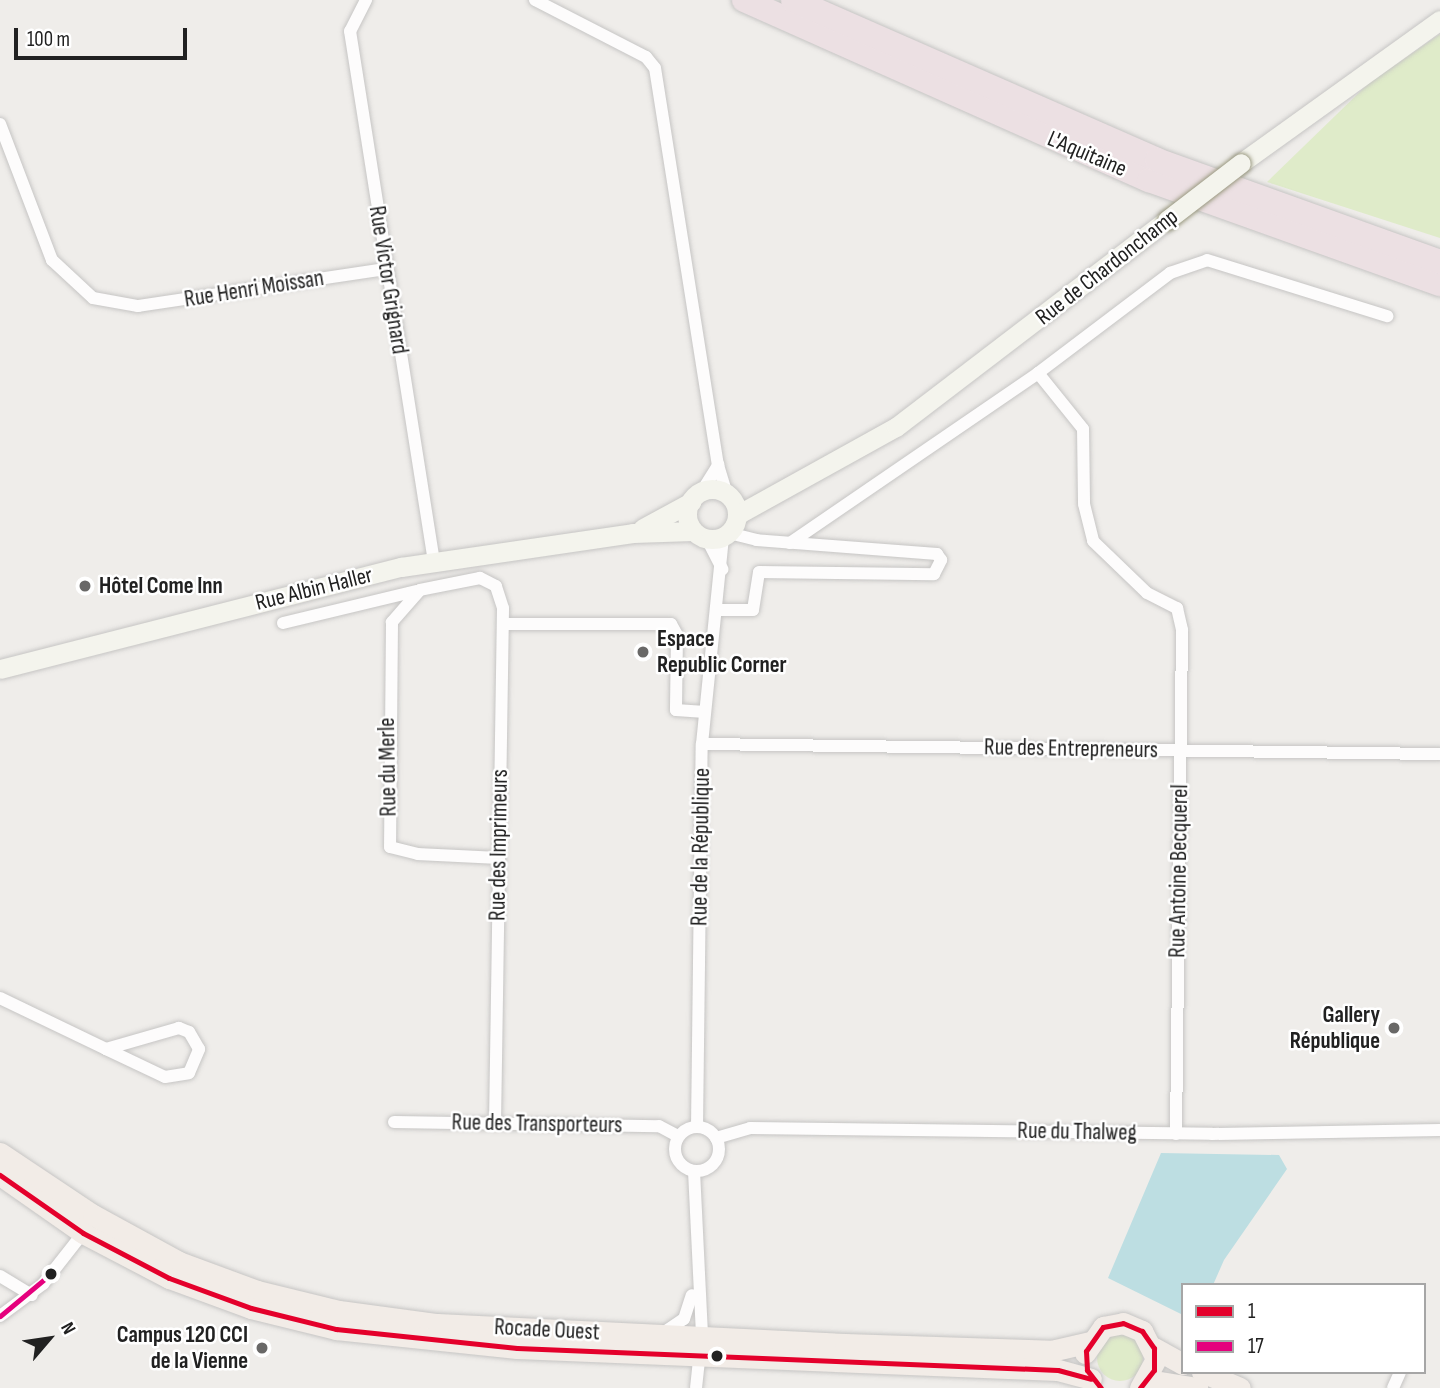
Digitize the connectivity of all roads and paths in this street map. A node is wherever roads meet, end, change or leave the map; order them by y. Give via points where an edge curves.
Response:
1 (366, 0) edge
2 (535, 0) edge
3 (744, 0) edge
4 (793, 0) edge
5 (1440, 20) edge
6 (0, 124) edge
7 (1440, 262) edge
8 (386, 269) junction
9 (1440, 284) edge
10 (1387, 316) dead end
11 (1038, 373) junction
12 (718, 465) junction
13 (696, 496) junction
14 (724, 518) junction
15 (633, 533) junction
16 (789, 543) junction
17 (434, 562) junction
18 (420, 590) junction
19 (717, 610) junction
20 (283, 623) dead end
21 (503, 624) junction
22 (0, 669) edge
23 (705, 712) junction
24 (702, 744) junction
25 (1181, 751) junction
26 (1440, 754) edge
27 (498, 858) junction
28 (0, 998) edge
29 (106, 1049) junction
30 (394, 1122) dead end
31 (495, 1124) junction
32 (697, 1127) junction
33 (1440, 1130) edge
34 (1176, 1134) junction
35 (678, 1136) junction
36 (716, 1138) junction
37 (0, 1153) edge
38 (694, 1171) junction
39 (0, 1175) edge
40 (77, 1206) junction
41 (117, 1229) junction
42 (83, 1233) junction
43 (0, 1276) edge
44 (32, 1295) junction
45 (695, 1312) junction
46 (0, 1316) edge
47 (657, 1336) junction
48 (732, 1339) junction
49 (1089, 1342) junction
50 (697, 1344) junction
51 (1154, 1348) junction
52 (1181, 1363) edge
53 (1207, 1374) edge
54 (1096, 1383) edge
55 (1144, 1384) edge
56 (696, 1388) edge
57 (1197, 1388) edge
58 (1240, 1388) edge

1 - 8 street, Rue Victor Grignard via 350,31
2 - 12 street via 646,57 655,68
3 - 9 highway, L'Aquitaine via 1149,180
4 - 7 highway, L'Aquitaine via 1157,160
5 - 14 main road, Rue de Chardonchamp, bridge via 1241,163 896,427
6 - 8 street, Rue Henri Moissan via 52,260 77,287 121,305 180,301
8 - 17 street, Rue Victor Grignard
10 - 11 street via 1207,260 1170,273
11 - 16 street
11 - 25 street, Rue Antoine Becquerel via 1083,429 1084,504 1093,541 1147,593 1177,608
12 - 13 street
12 - 14 street
13 - 14 main road
13 - 14 main road via 687,512
13 - 15 main road
14 - 15 main road
14 - 16 street via 749,539
14 - 19 street, Rue de la République
15 - 17 main road, Rue Albin Haller
16 - 19 street via 937,554 941,560 934,574 759,572 753,610
17 - 22 main road, Rue Albin Haller
18 - 20 street
18 - 21 street, Rue des Imprimeurs via 480,578 499,590
18 - 27 street, Rue du Merle via 392,622 390,847 418,854
19 - 23 street, Rue de la République
21 - 23 street via 671,624 677,635 676,710
21 - 27 street, Rue des Imprimeurs
23 - 24 street, Rue de la République
24 - 25 street, Rue des Entrepreneurs
24 - 32 street, Rue de la République
25 - 26 street, Rue des Entrepreneurs
25 - 34 street, Rue Antoine Becquerel
27 - 31 street, Rue des Imprimeurs
28 - 29 street
29 - 29 street via 174,1078 194,1068 199,1049 189,1032 179,1028
30 - 31 street, Rue des Transporteurs
31 - 35 street, Rue des Transporteurs via 659,1126
32 - 35 street
32 - 36 street
33 - 34 street, Rue du Thalweg
34 - 36 street, Rue du Thalweg via 750,1128
35 - 38 street via 676,1154
36 - 38 street via 717,1159
37 - 40 main road, Rocade Ouest
38 - 45 street
39 - 42 main road
40 - 41 main road, Rocade Ouest
40 - 42 street
41 - 42 street
41 - 47 main road, Rocade Ouest via 216,1277 339,1311 438,1324
42 - 44 street
42 - 50 main road via 209,1294 336,1329 445,1343
43 - 44 street
44 - 46 street
45 - 47 street
45 - 48 street
45 - 50 street
47 - 50 main road, Rocade Ouest
48 - 49 main road, Rocade Ouest via 1051,1351
48 - 50 main road, Rocade Ouest
49 - 51 main road, Rocade Ouest via 1103,1327 1123,1323 1142,1331
49 - 54 main road via 1085,1361
50 - 54 main road, Rocade Ouest via 1058,1370
50 - 56 street
51 - 52 main road
51 - 55 main road
53 - 58 main road
55 - 57 main road

